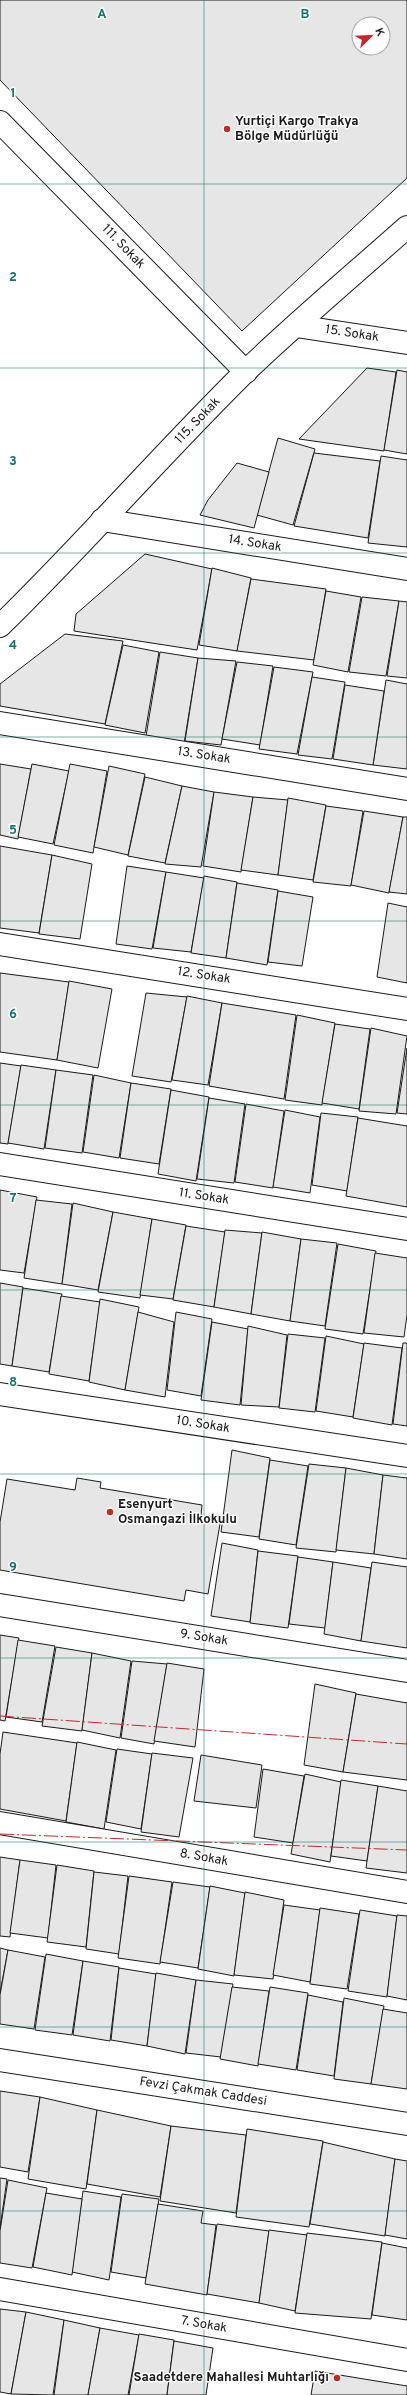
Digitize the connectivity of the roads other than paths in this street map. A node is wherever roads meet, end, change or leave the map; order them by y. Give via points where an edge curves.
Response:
1 (0, 122) edge
2 (407, 227) edge
3 (296, 326) junction
4 (407, 343) edge
5 (246, 372) junction
6 (102, 520) junction
7 (407, 569) edge
8 (0, 626) edge
9 (0, 723) edge
10 (407, 788) edge
11 (0, 944) edge
12 (407, 1009) edge
13 (0, 1164) edge
14 (407, 1229) edge
15 (0, 1394) edge
16 (407, 1456) edge
17 (0, 1605) edge
18 (407, 1671) edge
19 (0, 1823) edge
20 (407, 1892) edge
21 (0, 2060) edge
22 (407, 2124) edge
23 (0, 2289) edge
24 (407, 2360) edge

1 - 5 street, 111. Sokak
2 - 3 street, 115. Sokak
3 - 4 street, 15. Sokak
3 - 5 street, 115. Sokak
5 - 6 street, 115. Sokak
6 - 7 street, 14. Sokak
6 - 8 street, 115. Sokak via 55,572
9 - 10 street, 13. Sokak
11 - 12 street, 12. Sokak
13 - 14 street, 11. Sokak
15 - 16 street, 10. Sokak
17 - 18 street, 9. Sokak
19 - 20 street, 8. Sokak
21 - 22 street, Fevzi Çakmak Caddesi
23 - 24 street, 7. Sokak

